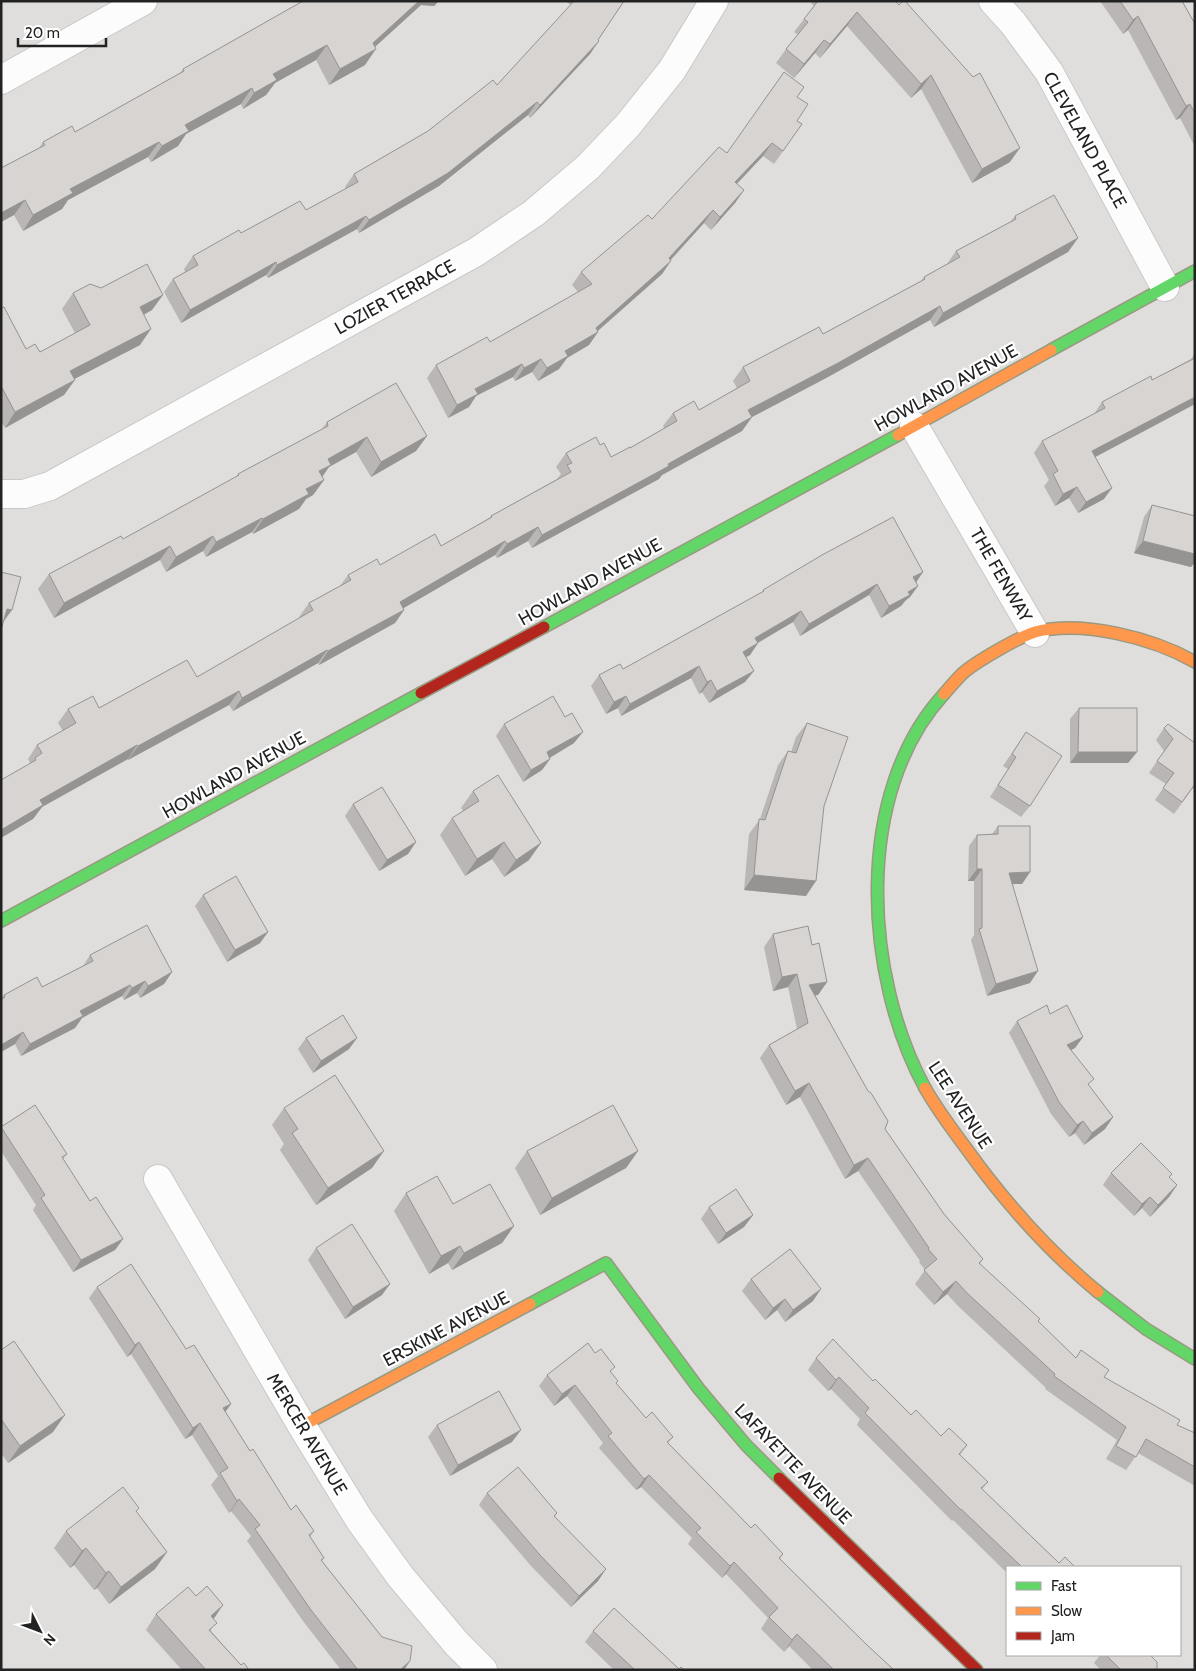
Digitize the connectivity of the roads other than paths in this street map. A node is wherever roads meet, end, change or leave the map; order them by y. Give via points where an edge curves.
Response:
1 (143, 1) edge
2 (714, 1) edge
3 (993, 1) edge
4 (1, 80) edge
5 (1195, 271) edge
6 (1166, 287) junction
7 (914, 426) junction
8 (1, 494) edge
9 (1035, 632) junction
10 (1195, 662) edge
11 (1, 921) edge
12 (158, 1180) dead end
13 (606, 1263) joint
14 (1195, 1359) edge
15 (302, 1426) junction
16 (483, 1670) edge
17 (977, 1670) edge

1 - 4 street
2 - 8 street, LOZIER TERRACE via 672,70 628,125 588,167 534,213 476,252 50,486 24,494
3 - 6 street, CLEVELAND PLACE via 1048,72
5 - 6 street, HOWLAND AVENUE
6 - 7 street, HOWLAND AVENUE
7 - 9 street, THE FENWAY
7 - 11 street, HOWLAND AVENUE
9 - 10 street, THE FENWAY via 1066,628 1100,631 1146,642
9 - 14 street, LEE AVENUE via 990,653 958,677 930,707 910,741 891,792 880,846 876,900 880,955 892,1009 911,1060 934,1103 986,1178 1033,1232 1084,1282 1141,1325
12 - 15 street, MERCER AVENUE
13 - 15 street, ERSKINE AVENUE
13 - 17 street, LAFAYETTE AVENUE via 699,1389 746,1445
15 - 16 street, MERCER AVENUE via 359,1519 400,1576

